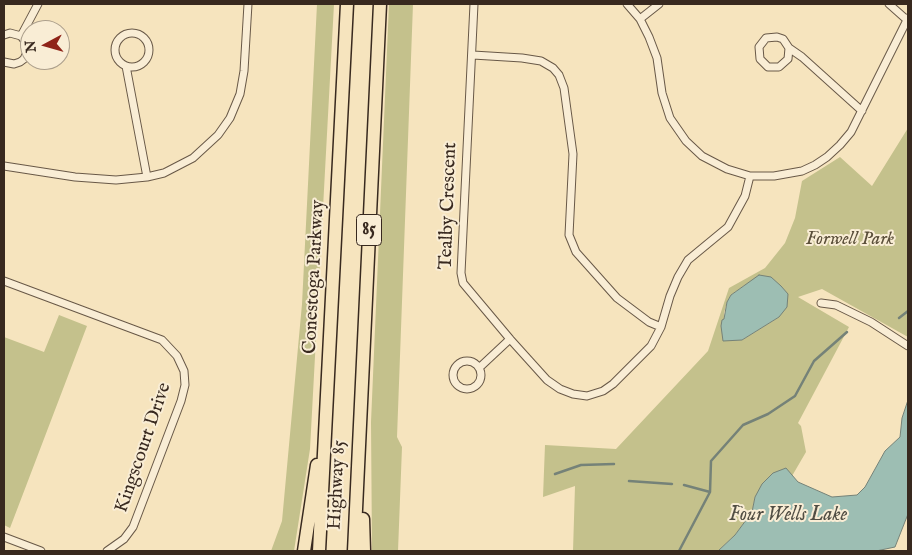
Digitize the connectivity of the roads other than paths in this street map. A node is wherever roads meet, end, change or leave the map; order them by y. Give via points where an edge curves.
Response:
1 (38, 4) edge
2 (248, 4) edge
3 (347, 4) edge
4 (380, 4) edge
5 (474, 4) edge
6 (627, 4) edge
7 (658, 4) edge
8 (889, 4) edge
9 (640, 19) junction
10 (908, 19) edge
11 (30, 20) edge
12 (4, 35) edge
13 (20, 36) edge
14 (789, 48) junction
15 (472, 55) junction
16 (20, 61) edge
17 (4, 62) edge
18 (126, 66) junction
19 (862, 110) junction
20 (4, 166) edge
21 (750, 176) junction
22 (147, 177) junction
23 (4, 281) edge
24 (821, 303) dead end
25 (661, 327) junction
26 (510, 339) junction
27 (908, 346) edge
28 (479, 368) junction
29 (329, 384) junction
30 (360, 420) junction
31 (4, 537) edge
32 (42, 551) edge
33 (107, 551) edge
34 (304, 551) edge
35 (319, 551) edge
36 (354, 551) edge
37 (364, 551) edge

1 - 11 street
2 - 22 street via 244,71 240,94 230,118 218,135 193,158 164,173
3 - 29 highway, Conestoga Parkway / 85
4 - 30 highway, 85
5 - 15 street, Tealby Crescent
6 - 9 street
7 - 9 street
8 - 10 street
9 - 21 street via 657,58 662,93 670,118 686,142 702,156
10 - 19 street
12 - 13 street
14 - 14 street via 777,36 766,38 759,47 760,59 768,67 779,67 788,60
14 - 19 street
15 - 25 street via 541,61 559,74 564,88 573,154 569,235 576,252 617,298
15 - 26 street, Tealby Crescent via 461,273 463,283
16 - 17 street via 14,64
18 - 18 street via 136,67 147,57 148,44 137,34 128,33 116,45 117,59
18 - 22 street
19 - 21 street via 852,132 815,165 774,176
20 - 22 street via 75,178 116,180
21 - 25 street, Tealby Crescent via 745,196 728,227 688,260 670,296
23 - 33 street, Kingscourt Drive via 162,340 177,356 184,371 181,401 133,527 124,539
24 - 27 street via 836,305 871,322
25 - 26 street, Tealby Crescent via 651,346 613,384 587,396 560,389 547,380
26 - 28 street
28 - 28 street via 480,379 474,388 465,390 456,385 452,376 458,364 467,361
29 - 34 highway
29 - 35 highway, Conestoga Parkway / 85
30 - 36 highway, Highway 85 / 85
30 - 37 highway
31 - 32 street

